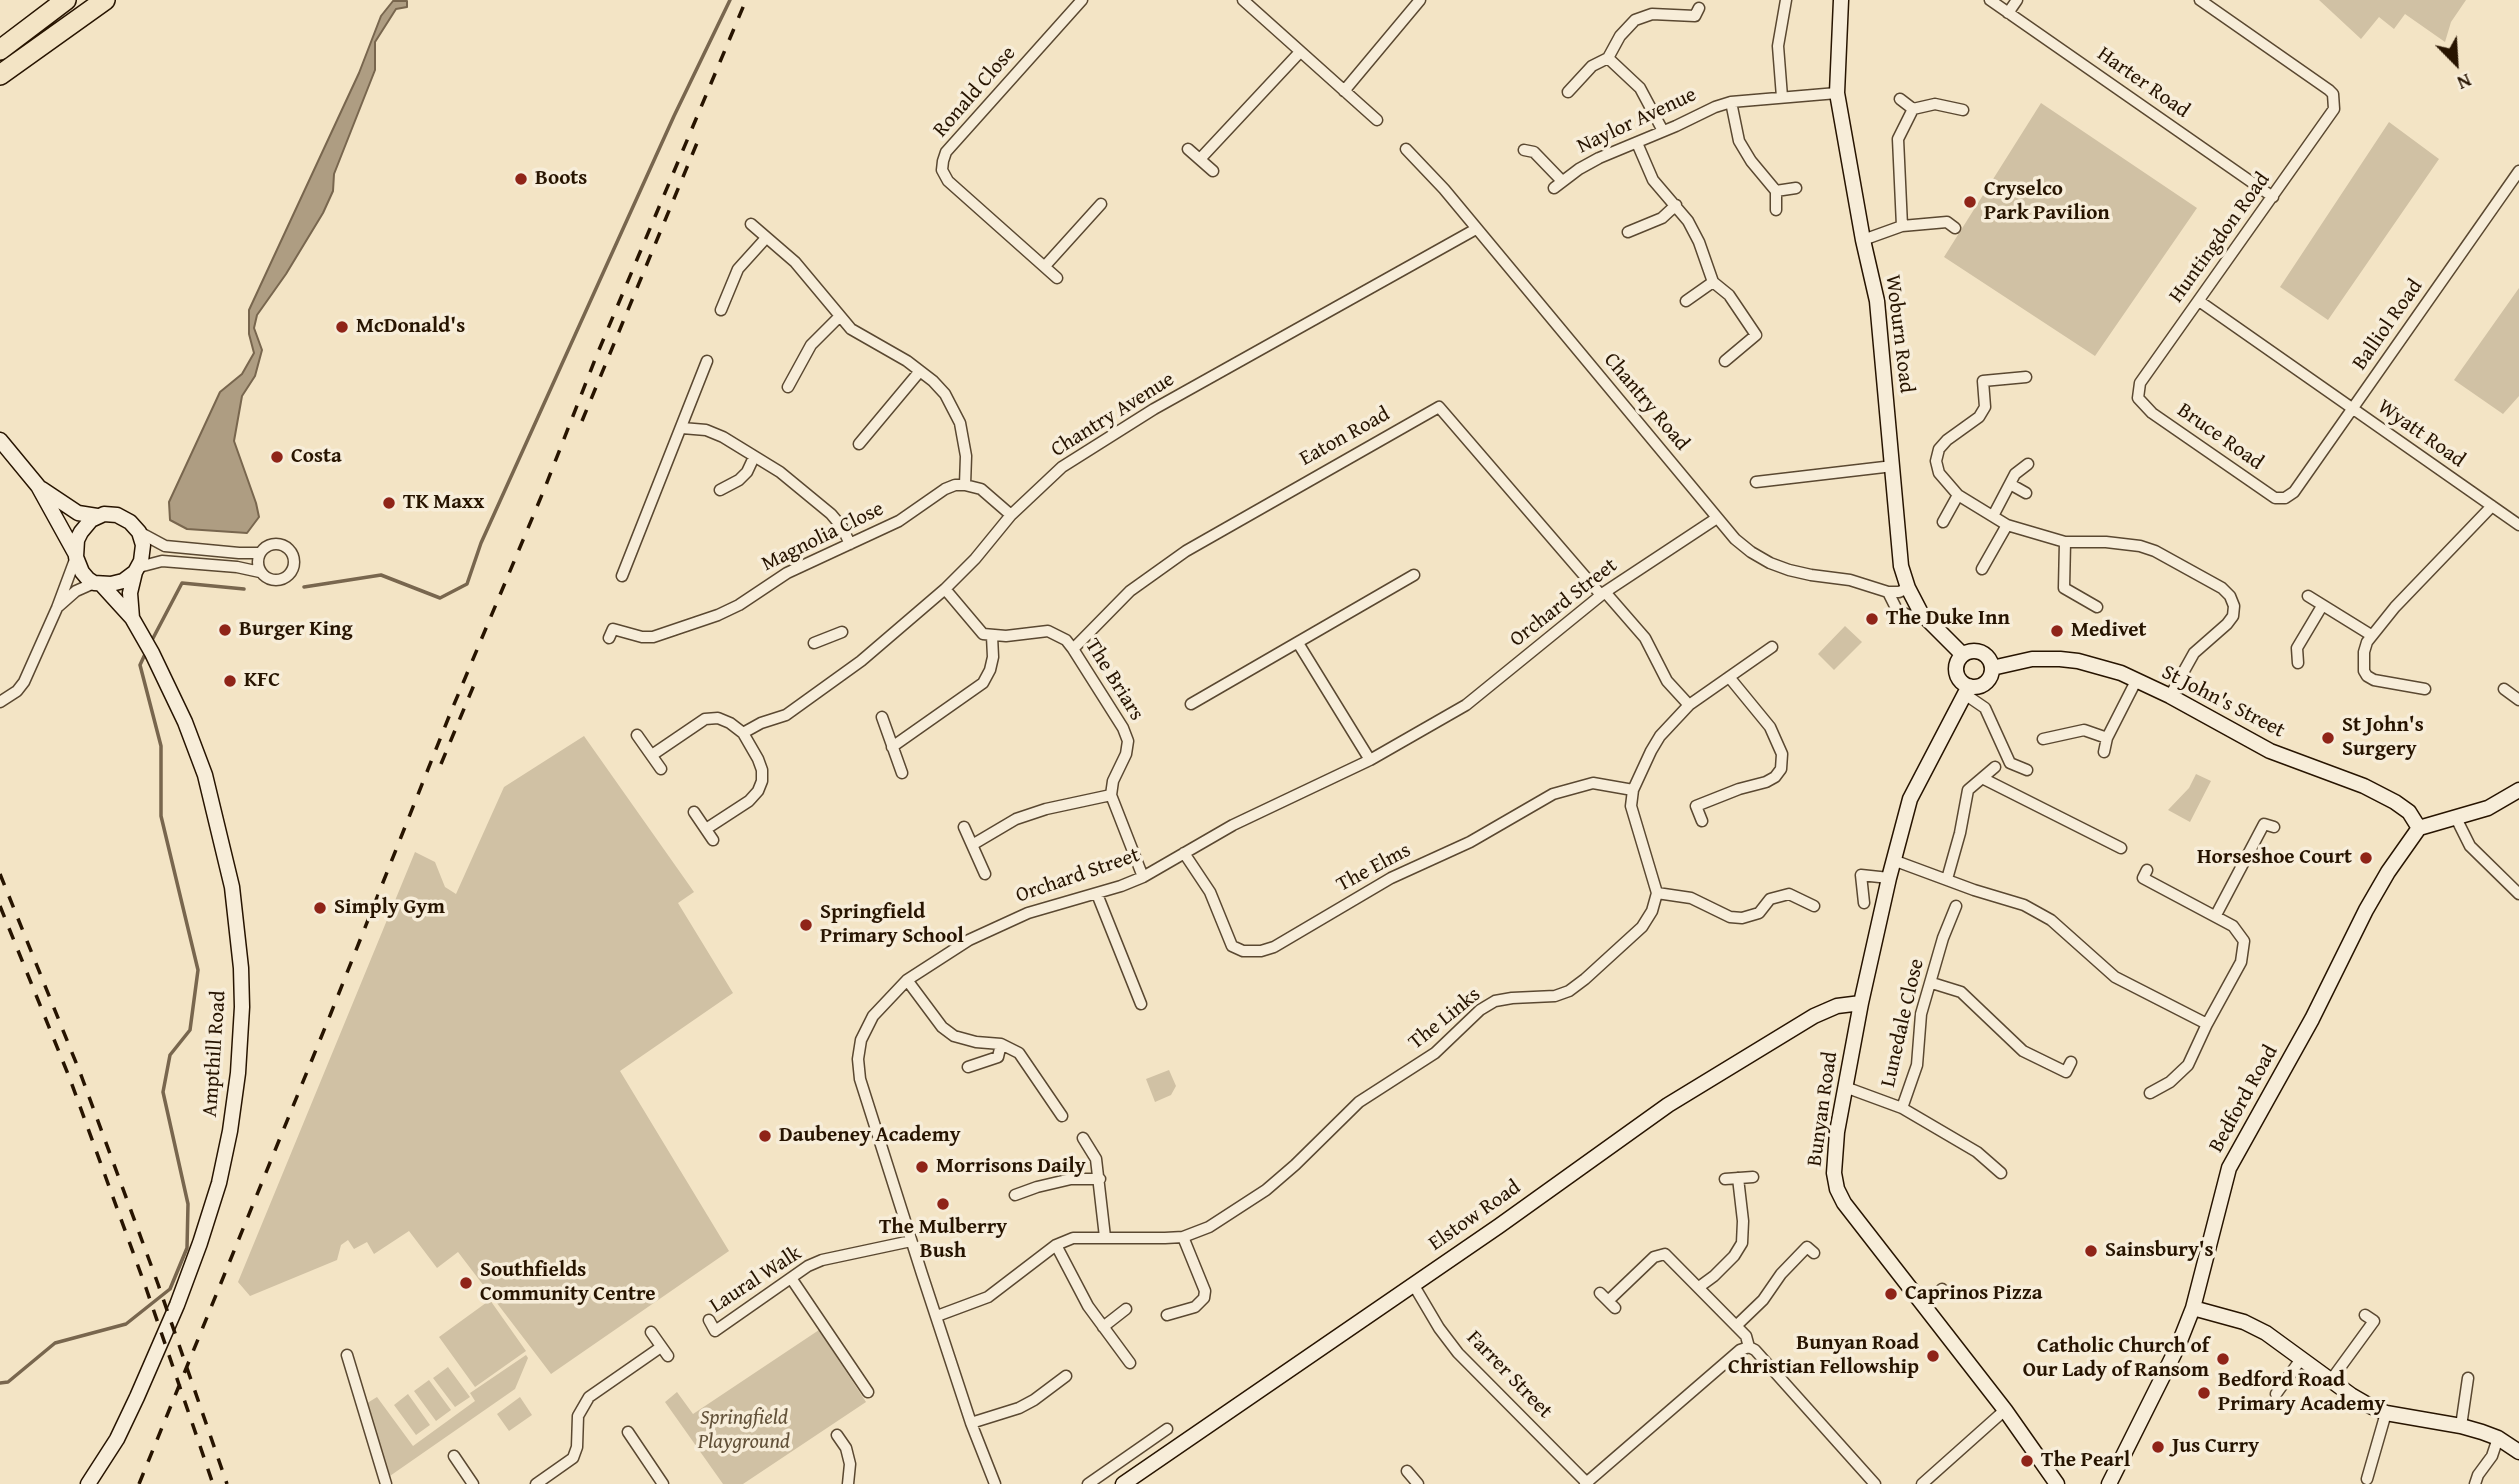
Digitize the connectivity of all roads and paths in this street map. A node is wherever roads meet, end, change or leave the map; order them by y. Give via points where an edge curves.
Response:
1 (66, 0) edge
2 (105, 0) edge
3 (1082, 0) edge
4 (1420, 0) edge
5 (1786, 0) edge
6 (1841, 0) edge
7 (1990, 0) edge
8 (2017, 0) edge
9 (2200, 0) edge
10 (1251, 3) edge
11 (2008, 13) junction
12 (1698, 17) dead end
13 (0, 51) edge
14 (1300, 52) junction
15 (1608, 58) junction
16 (1, 74) edge
17 (1344, 91) junction
18 (1568, 92) dead end
19 (1836, 93) junction
20 (1782, 97) junction
21 (1900, 99) dead end
22 (1731, 102) junction
23 (1913, 110) junction
24 (1963, 110) dead end
25 (1377, 120) dead end
26 (1663, 131) junction
27 (1637, 143) junction
28 (1531, 148) dead end
29 (1188, 149) dead end
30 (1406, 149) dead end
31 (1200, 159) junction
32 (1213, 171) dead end
33 (2519, 171) edge
34 (1796, 188) dead end
35 (1776, 191) junction
36 (2273, 197) junction
37 (1101, 204) dead end
38 (1676, 205) junction
39 (1776, 210) dead end
40 (751, 224) dead end
41 (1902, 226) junction
42 (1955, 228) dead end
43 (1476, 229) junction
44 (1628, 232) dead end
45 (765, 238) junction
46 (1863, 240) junction
47 (1045, 266) junction
48 (1057, 278) dead end
49 (1713, 282) junction
50 (2199, 301) junction
51 (1686, 302) dead end
52 (721, 310) dead end
53 (839, 317) junction
54 (707, 361) dead end
55 (1725, 362) dead end
56 (920, 370) junction
57 (2026, 377) dead end
58 (788, 387) dead end
59 (2138, 398) joint
60 (2353, 409) junction
61 (682, 428) junction
62 (0, 440) edge
63 (859, 444) dead end
64 (754, 457) junction
65 (2028, 464) dead end
66 (1893, 466) junction
67 (2010, 484) junction
68 (965, 485) junction
69 (1764, 485) dead end
70 (38, 486) junction
71 (720, 490) dead end
72 (2026, 493) dead end
73 (1958, 495) junction
74 (2285, 498) joint
75 (2492, 506) junction
76 (1011, 515) junction
77 (97, 516) junction
78 (1993, 516) junction
79 (1717, 518) junction
80 (1943, 522) dead end
81 (2007, 525) junction
82 (2519, 525) edge
83 (139, 532) junction
84 (2065, 542) junction
85 (850, 544) junction
86 (260, 553) junction
87 (75, 555) junction
88 (1982, 569) dead end
89 (137, 570) junction
90 (260, 572) junction
91 (1414, 575) dead end
92 (622, 576) dead end
93 (98, 583) junction
94 (1908, 588) junction
95 (944, 589) junction
96 (1888, 592) junction
97 (1603, 593) junction
98 (2308, 596) dead end
99 (2322, 606) junction
100 (2098, 607) dead end
101 (57, 608) junction
102 (1921, 613) junction
103 (132, 618) junction
104 (842, 632) dead end
105 (2372, 634) junction
106 (992, 636) junction
107 (609, 638) dead end
108 (814, 643) dead end
109 (1298, 643) junction
110 (1772, 647) dead end
111 (1073, 649) junction
112 (1962, 654) junction
113 (2298, 663) dead end
114 (1992, 668) junction
115 (1729, 677) junction
116 (2136, 681) junction
117 (2424, 689) dead end
118 (2504, 689) dead end
119 (1967, 691) junction
120 (2170, 696) junction
121 (2519, 699) edge
122 (0, 702) edge
123 (1191, 704) dead end
124 (1689, 705) junction
125 (882, 717) dead end
126 (743, 733) junction
127 (638, 735) dead end
128 (2107, 738) junction
129 (2043, 739) dead end
130 (892, 747) junction
131 (2104, 752) dead end
132 (652, 755) junction
133 (1370, 760) junction
134 (1995, 767) dead end
135 (661, 769) dead end
136 (2027, 770) dead end
137 (902, 773) dead end
138 (1982, 778) junction
139 (1633, 790) junction
140 (2519, 790) edge
141 (1111, 795) junction
142 (694, 812) dead end
143 (2456, 818) junction
144 (1702, 821) dead end
145 (964, 827) dead end
146 (2274, 827) dead end
147 (2419, 828) junction
148 (706, 829) junction
149 (713, 840) dead end
150 (972, 845) junction
151 (2120, 848) dead end
152 (1184, 853) junction
153 (1893, 860) junction
154 (2147, 870) dead end
155 (985, 874) dead end
156 (1143, 877) junction
157 (1889, 878) junction
158 (1947, 879) junction
159 (1657, 893) junction
160 (1097, 894) junction
161 (2519, 894) edge
162 (1864, 903) dead end
163 (1814, 906) dead end
164 (1956, 906) dead end
165 (2216, 915) junction
166 (907, 981) junction
167 (1932, 983) junction
168 (1861, 1003) junction
169 (1141, 1004) dead end
170 (2207, 1024) junction
171 (1001, 1044) junction
172 (2071, 1062) dead end
173 (968, 1067) dead end
174 (1845, 1087) junction
175 (2150, 1093) dead end
176 (1902, 1108) junction
177 (1062, 1116) dead end
178 (1083, 1138) dead end
179 (2001, 1173) dead end
180 (1753, 1177) dead end
181 (1738, 1178) junction
182 (1100, 1179) junction
183 (1725, 1180) dead end
184 (1015, 1196) dead end
185 (1105, 1237) junction
186 (1183, 1237) junction
187 (911, 1241) junction
188 (1056, 1245) junction
189 (1814, 1254) dead end
190 (791, 1279) junction
191 (1413, 1284) junction
192 (1699, 1287) junction
193 (1942, 1289) dead end
194 (1608, 1301) dead end
195 (1923, 1306) junction
196 (2193, 1307) junction
197 (1126, 1309) dead end
198 (1167, 1315) dead end
199 (2365, 1315) dead end
200 (937, 1316) junction
201 (709, 1320) dead end
202 (1736, 1326) junction
203 (1103, 1327) junction
204 (651, 1332) dead end
205 (1749, 1347) junction
206 (347, 1355) dead end
207 (2301, 1359) junction
208 (1130, 1363) dead end
209 (1066, 1376) dead end
210 (2468, 1378) dead end
211 (2331, 1380) junction
212 (868, 1392) dead end
213 (2276, 1394) dead end
214 (2005, 1410) junction
215 (2386, 1413) junction
216 (971, 1423) junction
217 (2461, 1426) junction
218 (1167, 1429) dead end
219 (628, 1432) dead end
220 (836, 1435) dead end
221 (2498, 1438) junction
222 (2519, 1452) edge
223 (454, 1456) dead end
224 (1408, 1471) dead end
225 (2367, 1479) dead end
226 (88, 1484) edge
227 (386, 1484) edge
228 (473, 1484) edge
229 (536, 1484) edge
230 (663, 1484) edge
231 (848, 1484) edge
232 (995, 1484) edge
233 (1088, 1484) edge
234 (1123, 1484) edge
235 (1418, 1484) edge
236 (1587, 1484) edge
237 (1875, 1484) edge
238 (1922, 1484) edge
239 (2057, 1484) edge
240 (2109, 1484) edge
241 (2476, 1484) edge

1 - 13 highway
2 - 16 highway
3 - 47 street, Ronald Close via 946,152 943,161 948,181
4 - 17 street
5 - 20 street via 1778,46
6 - 19 main road, Woburn Road
7 - 11 street, Harter Road
8 - 11 street
9 - 36 street, Huntingdon Road via 2329,90 2334,101 2330,117
10 - 14 street
11 - 36 street, Harter Road
12 - 15 street via 1644,15 1620,36
14 - 17 street
14 - 31 street
15 - 18 street via 1592,66
15 - 26 street via 1640,88
17 - 25 street
19 - 20 street, Naylor Avenue
19 - 46 main road, Woburn Road
20 - 22 street, Naylor Avenue
21 - 23 street
22 - 26 street, Naylor Avenue
22 - 35 street, Naylor Avenue via 1739,141
23 - 24 street via 1935,104
23 - 41 street via 1898,139
26 - 27 street, Naylor Avenue
27 - 28 street, Naylor Avenue via 1599,158 1558,185
27 - 38 street via 1653,180
29 - 31 street
30 - 43 street, Chantry Road
31 - 32 street
33 - 60 street, Balliol Road
34 - 35 street
35 - 39 street
36 - 50 street, Huntingdon Road
37 - 47 street
38 - 44 street via 1662,218
38 - 49 street via 1699,242
40 - 45 street
41 - 42 street via 1947,222
41 - 46 street
43 - 76 street, Chantry Avenue via 1154,410 1062,467
43 - 79 street, Chantry Road
45 - 52 street via 738,269
45 - 53 street via 795,262
46 - 66 main road, Woburn Road via 1877,302
47 - 48 street, Ronald Close
49 - 51 street
49 - 55 street via 1729,295 1756,335
50 - 59 street, Huntingdon Road via 2140,383
50 - 60 street, Wyatt Road
53 - 56 street
53 - 58 street via 811,345
54 - 61 street
56 - 63 street via 866,427
56 - 68 street via 945,394 960,422
57 - 73 street via 1983,381 1985,407 1979,417 1939,449 1939,473
59 - 74 street, Bruce Road via 2151,413 2266,493
60 - 74 street, Balliol Road via 2294,492
60 - 75 street, Wyatt Road
61 - 64 street via 723,436
61 - 92 street
62 - 70 main road
64 - 71 street via 739,480
64 - 85 street via 831,514
65 - 67 street
66 - 69 street
66 - 94 main road, Woburn Road via 1901,566
67 - 72 street
67 - 78 street
68 - 76 street via 981,489
68 - 85 street, Magnolia Close via 945,489 899,521
70 - 77 main road via 78,513
70 - 87 main road
73 - 78 street
73 - 80 street
75 - 82 street, Wyatt Road
75 - 105 street
76 - 95 street, Chantry Avenue
77 - 83 main road via 117,515
77 - 87 main road via 81,532
78 - 81 street
79 - 96 street, Chantry Road via 1743,545 1770,563
79 - 97 street, Orchard Street
81 - 84 street
81 - 88 street
83 - 86 street via 165,546
83 - 89 main road via 143,545
84 - 100 street via 2064,588
84 - 120 street via 2140,546 2230,596 2233,616 2194,653
85 - 107 street, Magnolia Close via 788,573 718,615 653,637 613,628
86 - 90 street
86 - 90 street via 268,546 283,546 294,562 283,579 268,579
87 - 93 main road via 82,572
87 - 101 street
89 - 90 street via 162,561
89 - 93 main road via 117,583
89 - 103 main road via 131,593
91 - 109 street
93 - 101 street via 76,591
93 - 103 main road, Ampthill Road
94 - 96 street, Chantry Road
94 - 102 main road, Woburn Road
95 - 106 street via 983,634
95 - 126 street, Chantry Avenue via 811,698 786,715
96 - 102 street via 1897,611 1910,617
97 - 111 street, Eaton Road via 1439,407 1186,551 1130,591
97 - 124 street via 1645,638 1667,681
97 - 133 street, Orchard Street via 1466,705
98 - 99 street
99 - 105 street
99 - 113 street via 2297,648
101 - 122 street via 24,682
102 - 112 main road, Woburn Road
103 - 226 main road, Ampthill Road via 196,748 210,790 237,928 241,1042 225,1156 201,1243 137,1397 113,1447
104 - 108 street
105 - 117 street via 2364,652 2367,676
106 - 111 street, The Briars via 1048,631 1066,639
106 - 130 street via 993,657 983,683
109 - 123 street
109 - 133 street
110 - 115 street
111 - 141 street, The Briars via 1128,741
112 - 114 main road via 1980,652 1989,658
112 - 119 main road via 1956,673
114 - 116 main road, St John's Street via 2032,659 2060,659 2121,673
114 - 119 main road via 1984,683
115 - 124 street
115 - 144 street via 1770,727 1782,754 1782,769 1766,782 1696,806
116 - 120 main road, St John's Street
116 - 128 street
118 - 121 street
119 - 136 street via 1985,708 2010,763
119 - 153 main road, Bunyan Road via 1910,799
120 - 147 main road, St John's Street via 2270,751 2395,802 2409,812
124 - 139 street via 1660,736
125 - 130 street
126 - 132 street via 718,718 705,719
126 - 148 street via 758,759 762,781 749,800
127 - 132 street
128 - 129 street via 2084,730
128 - 131 street
130 - 137 street
132 - 135 street
133 - 152 street, Orchard Street
134 - 138 street
138 - 151 street
138 - 158 street via 1968,790
139 - 152 street, The Elms via 1593,783 1553,794 1261,951 1232,946 1210,892
139 - 159 street via 1634,822
140 - 143 main road via 2488,808
141 - 150 street via 1016,819
141 - 156 street
142 - 148 street
143 - 147 main road
143 - 161 street via 2470,846
145 - 150 street
146 - 165 street via 2264,824
147 - 196 main road, Bedford Road via 2366,910 2229,1168
148 - 149 street
150 - 155 street
152 - 156 street, Orchard Street
153 - 157 main road, Bunyan Road
153 - 158 street
154 - 165 street via 2143,878
156 - 160 street, Orchard Street
157 - 162 street via 1861,876
157 - 168 main road, Bunyan Road
158 - 170 street via 2034,910 2115,977
159 - 163 street via 1691,898 1742,918 1759,913 1770,899 1788,894
159 - 186 street, The Links via 1642,927 1569,991 1495,1001 1480,1010 1436,1053 1359,1102 1251,1201
160 - 166 street, Orchard Street via 993,928
160 - 169 street
164 - 167 street, Lunedale Close
165 - 170 street via 2233,926 2244,941 2241,962
166 - 171 street via 954,1036
166 - 187 street, Orchard Street via 873,1016 860,1040 858,1059 860,1079
167 - 172 street via 1961,992 2023,1051 2066,1072
167 - 176 street, Lunedale Close via 1921,1014 1917,1065
168 - 174 main road, Bunyan Road
168 - 191 main road, Elstow Road via 1837,1006 1814,1016 1668,1105
170 - 175 street via 2188,1065
171 - 173 street via 998,1056
171 - 177 street via 1019,1053
174 - 176 street
174 - 195 main road, Bunyan Road via 1836,1145 1837,1189
176 - 179 street via 1977,1152
178 - 182 street via 1096,1159
180 - 181 street
181 - 183 street
181 - 192 street via 1742,1243
182 - 184 street via 1071,1179
182 - 185 street
185 - 186 street, The Links
185 - 188 street, The Links via 1073,1238
186 - 198 street via 1204,1298 1195,1307
187 - 190 street, Laural Walk via 822,1260
187 - 200 street, Orchard Street
188 - 200 street, The Links via 988,1297
188 - 203 street
189 - 202 street via 1807,1247
190 - 201 street, Laural Walk via 715,1331
190 - 212 street
191 - 234 main road, Elstow Road
191 - 236 street, Farrer Street via 1458,1353
192 - 194 street via 1665,1254
192 - 202 street
193 - 195 street
195 - 214 main road, Bunyan Road
196 - 207 main road via 2244,1321
196 - 240 main road, Bedford Road via 2160,1385
197 - 203 street
199 - 211 street via 2374,1321
200 - 216 street, Orchard Street
202 - 205 street
203 - 208 street via 1115,1351
204 - 229 street via 664,1351 589,1397 578,1416 573,1458
205 - 236 street via 1740,1350
205 - 237 street
206 - 227 street
207 - 211 main road
207 - 213 street
209 - 216 street via 1019,1408
210 - 217 street
211 - 215 main road
214 - 238 street
214 - 239 main road, Bunyan Road
215 - 217 main road
215 - 225 street
216 - 232 street, Orchard Street
217 - 221 main road
218 - 233 street via 1152,1434
219 - 230 street
220 - 231 street via 850,1464
221 - 222 main road
221 - 241 street
223 - 228 street
224 - 235 street

